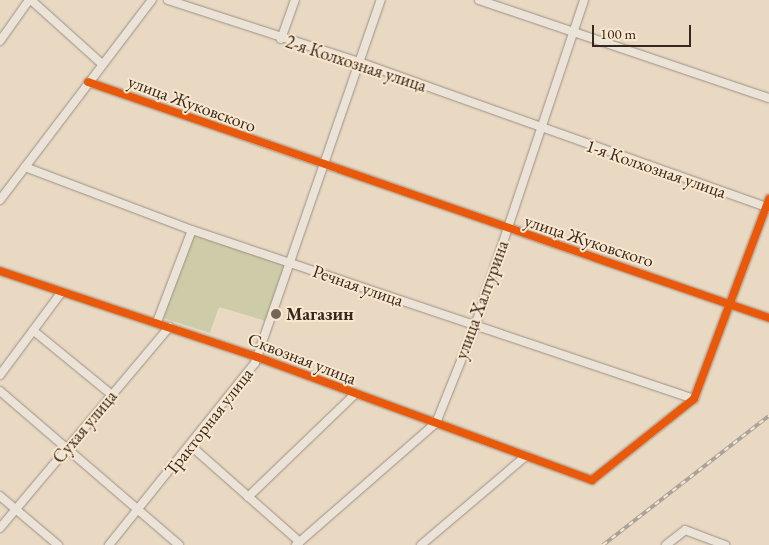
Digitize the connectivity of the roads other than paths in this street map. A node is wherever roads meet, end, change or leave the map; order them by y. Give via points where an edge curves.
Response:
1 (30, 0) edge
2 (152, 0) edge
3 (168, 0) edge
4 (295, 0) edge
5 (381, 0) edge
6 (479, 0) edge
7 (584, 0) edge
8 (572, 31) junction
9 (281, 39) junction
10 (0, 41) edge
11 (359, 62) junction
12 (102, 64) junction
13 (88, 82) junction
14 (769, 98) edge
15 (543, 130) junction
16 (25, 167) junction
17 (322, 167) junction
18 (769, 199) edge
19 (0, 200) edge
20 (768, 208) edge
21 (192, 230) junction
22 (508, 230) junction
23 (290, 263) junction
24 (0, 271) edge
25 (61, 293) junction
26 (733, 304) junction
27 (769, 318) edge
28 (157, 322) junction
29 (475, 326) junction
30 (169, 327) junction
31 (35, 332) junction
32 (257, 357) junction
33 (0, 375) edge
34 (0, 391) edge
35 (112, 395) junction
36 (354, 395) junction
37 (694, 399) junction
38 (436, 423) junction
39 (190, 446) junction
40 (67, 448) junction
41 (526, 456) junction
42 (0, 496) edge
43 (248, 497) junction
44 (16, 509) junction
45 (139, 510) junction
46 (0, 528) edge
47 (298, 543) edge
48 (58, 545) edge
49 (109, 545) edge
50 (180, 545) edge
51 (421, 545) edge
52 (666, 545) edge
53 (725, 545) edge

1 - 10 street
1 - 12 street
2 - 12 street
3 - 9 street, 2-я Колхозная улица
4 - 9 street
5 - 11 street, Тракторная улица
6 - 8 street
7 - 8 street, улица Халтурина
8 - 14 street
8 - 15 street, улица Халтурина
9 - 11 street, 2-я Колхозная улица
11 - 15 street, 2-я Колхозная улица
11 - 17 street, Тракторная улица
12 - 13 street
13 - 16 street
13 - 17 street, улица Жуковского
15 - 20 street, 1-я Колхозная улица
15 - 22 street, улица Халтурина
16 - 19 street
16 - 21 street, Речная улица
17 - 22 street, улица Жуковского
17 - 23 street, Тракторная улица
18 - 20 street
20 - 26 street
21 - 23 street, Речная улица
21 - 28 street
22 - 26 street, улица Жуковского
22 - 29 street, улица Халтурина
23 - 29 street, Речная улица
23 - 32 street, Тракторная улица
24 - 25 street, Сквозная улица
25 - 28 street, Сквозная улица
25 - 31 street
26 - 27 street, улица Жуковского
26 - 37 street
28 - 30 street, Сквозная улица
29 - 37 street, Речная улица
29 - 38 street, улица Халтурина
30 - 32 street, Сквозная улица
30 - 35 street, Сухая улица
31 - 33 street
31 - 35 street
32 - 36 street, Сквозная улица
32 - 39 street, Тракторная улица
34 - 40 street
35 - 40 street, Сухая улица
36 - 38 street, Сквозная улица
36 - 43 street
37 - 41 street, Сквозная улица via 592,480
38 - 41 street, Сквозная улица
38 - 47 street, улица Халтурина
39 - 43 street
39 - 45 street, Тракторная улица
40 - 44 street, Сухая улица
40 - 45 street
41 - 51 street
42 - 44 street
43 - 47 street
44 - 46 street, Сухая улица
44 - 48 street
45 - 49 street, Тракторная улица
45 - 50 street
52 - 53 street via 685,530

